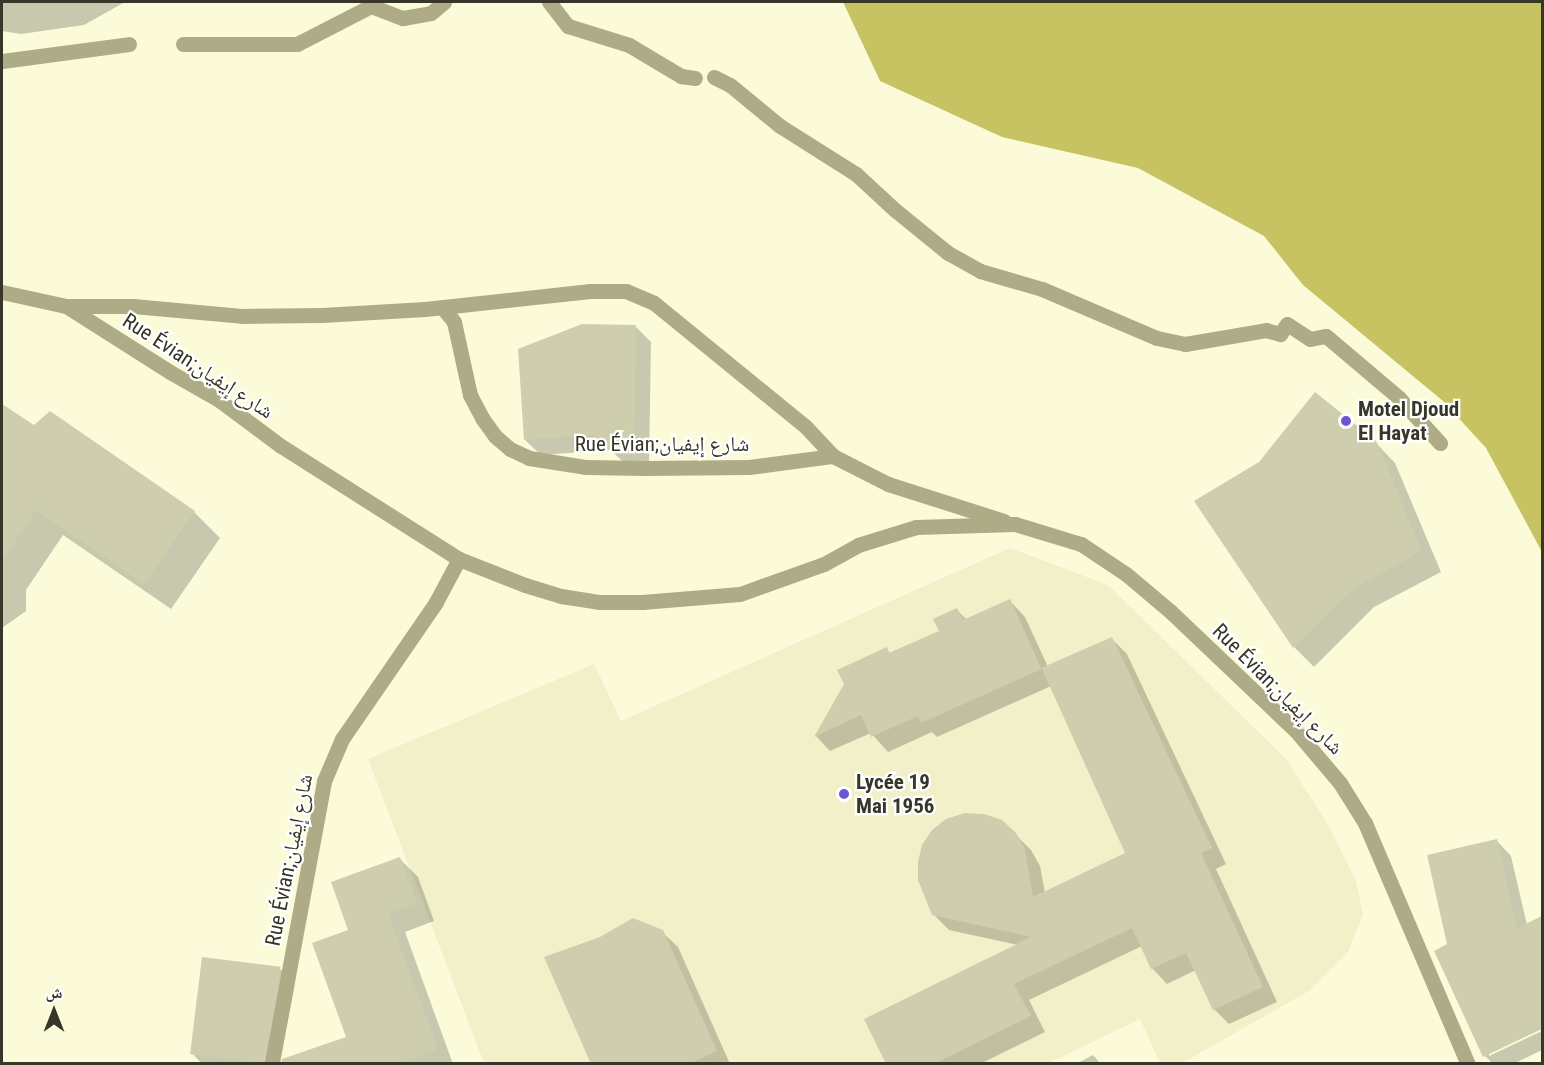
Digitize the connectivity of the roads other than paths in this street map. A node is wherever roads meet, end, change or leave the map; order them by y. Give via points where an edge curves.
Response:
1 (444, 2) edge
2 (549, 2) edge
3 (129, 44) dead end
4 (183, 44) dead end
5 (2, 61) edge
6 (714, 77) dead end
7 (695, 78) dead end
8 (2, 292) edge
9 (66, 306) junction
10 (442, 307) junction
11 (1440, 443) dead end
12 (833, 456) junction
13 (1015, 524) junction
14 (459, 559) junction
15 (272, 1062) edge
16 (1468, 1064) edge

1 - 4 street via 431,12 403,18 371,6 297,44
2 - 7 street via 568,26 629,45 681,76
3 - 5 street
6 - 11 street via 730,85 780,126 856,174 948,253 980,271 1042,289 1157,338 1185,344 1266,330 1280,334 1287,324 1311,339 1326,336 1399,398
8 - 9 street, Rue Évian;شارع إيفيان
9 - 10 street, Rue Évian;شارع إيفيان via 133,306 242,316
9 - 14 street, Rue Évian;شارع إيفيان via 219,400 281,446
10 - 12 street, Rue Évian;شارع إيفيان via 590,291 626,291 654,303 805,426
10 - 12 street, Rue Évian;شارع إيفيان via 454,322 470,395 482,418 510,449 529,458 586,467 644,468 749,467
12 - 13 street, Rue Évian;شارع إيفيان via 888,484
13 - 14 street, Rue Évian;شارع إيفيان via 916,527 858,545 824,564 740,594 688,599 599,602 561,596
13 - 16 street, Rue Évian;شارع إيفيان via 1081,544 1126,574 1296,731 1340,783 1365,823
14 - 15 street, Rue Évian;شارع إيفيان via 436,602 342,739 324,781

